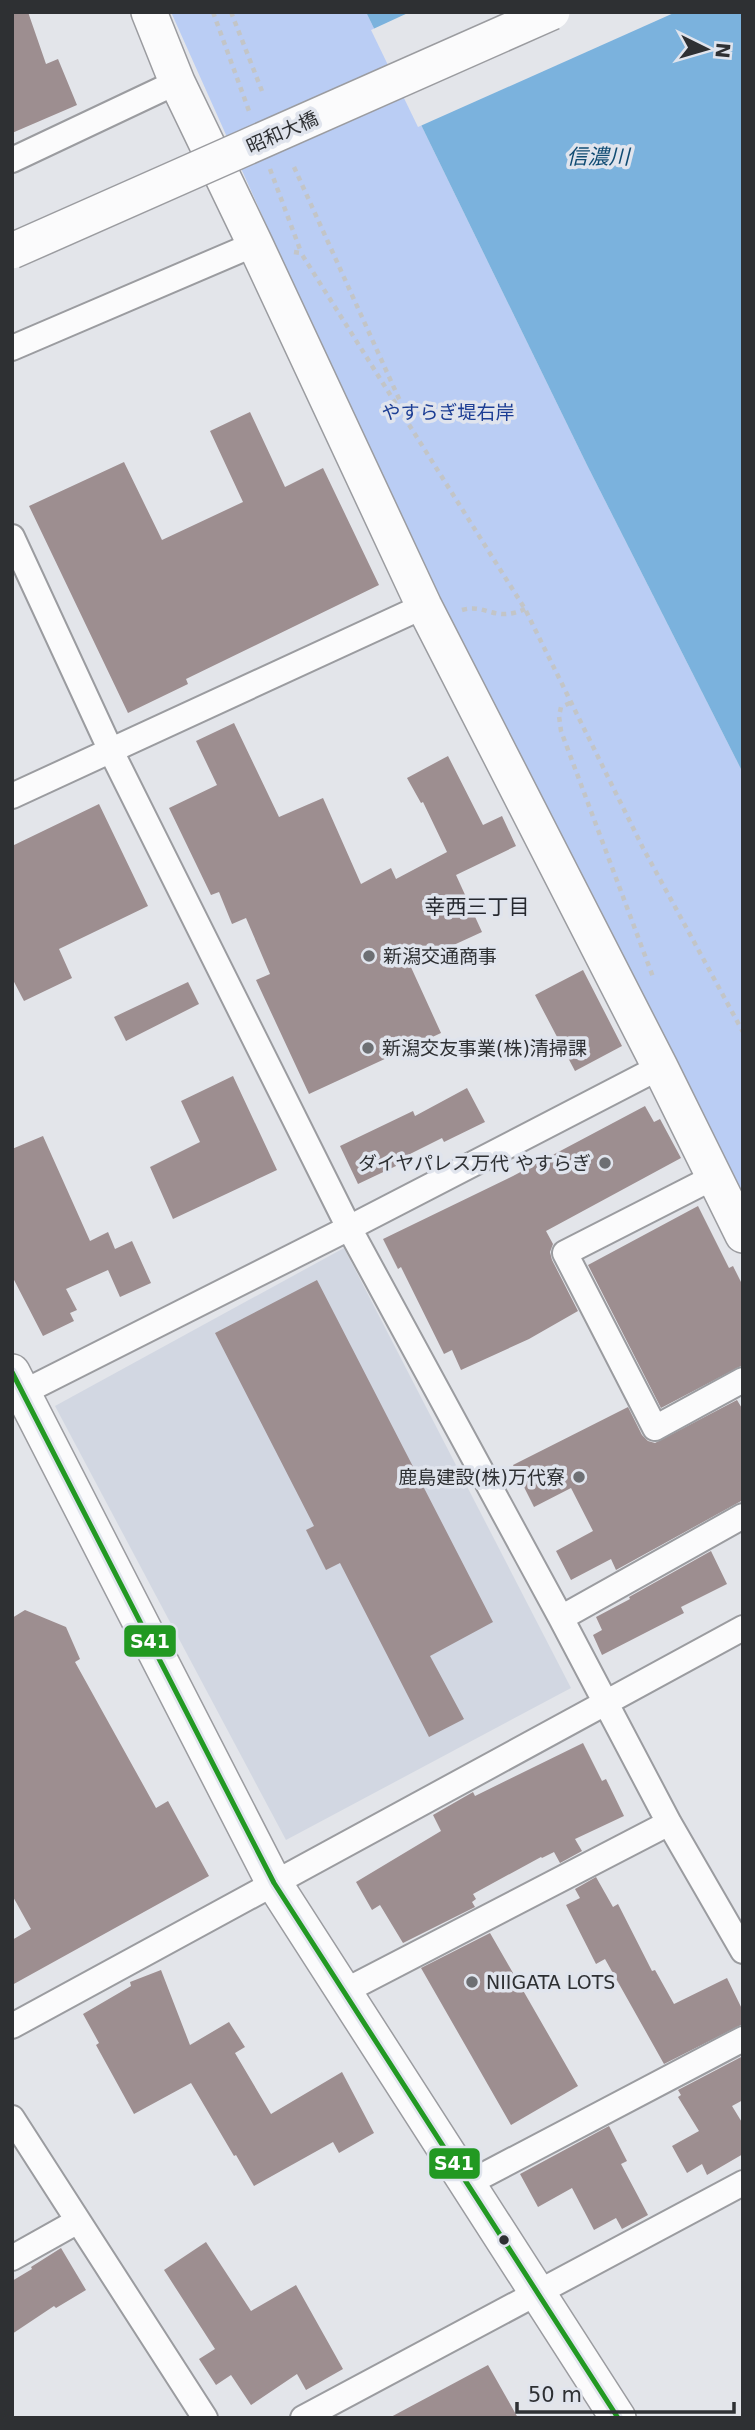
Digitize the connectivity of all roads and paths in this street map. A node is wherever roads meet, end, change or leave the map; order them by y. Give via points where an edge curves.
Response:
1 (149, 12) edge
2 (231, 12) edge
3 (552, 12) edge
4 (177, 82) junction
5 (262, 91) dead end
6 (12, 160) edge
7 (294, 167) dead end
8 (255, 244) junction
9 (12, 251) edge
10 (12, 348) edge
11 (412, 428) junction
12 (12, 537) edge
13 (424, 606) junction
14 (525, 609) junction
15 (458, 611) dead end
16 (570, 703) junction
17 (111, 751) junction
18 (12, 796) edge
19 (657, 988) dead end
20 (743, 1032) edge
21 (660, 1067) junction
22 (714, 1177) junction
23 (349, 1228) junction
24 (743, 1235) edge
25 (743, 1381) edge
26 (16, 1387) edge
27 (743, 1516) edge
28 (561, 1618) junction
29 (743, 1628) edge
30 (605, 1705) junction
31 (669, 1823) junction
32 (274, 1883) junction
33 (743, 1951) edge
34 (345, 1991) junction
35 (12, 2026) edge
36 (743, 2039) edge
37 (12, 2119) edge
38 (743, 2183) edge
39 (467, 2184) junction
40 (78, 2221) junction
41 (12, 2258) edge
42 (538, 2292) junction
43 (205, 2418) edge
44 (303, 2418) edge
45 (618, 2418) edge

1 - 4 street
2 - 5 path
3 - 9 street, 昭和大橋, bridge
4 - 6 street
4 - 8 street
7 - 11 path
8 - 10 street
8 - 11 path via 301,253
8 - 13 street
11 - 14 path
12 - 17 street
13 - 17 street
13 - 21 street
14 - 15 path via 511,616 477,609
14 - 16 path
16 - 19 path via 561,707 561,731
16 - 20 path
17 - 18 street
17 - 23 street
21 - 22 street
21 - 23 street
22 - 24 street
22 - 25 street via 565,1253 654,1428
23 - 26 street
23 - 28 street
26 - 32 street
27 - 28 street
28 - 30 street
29 - 30 street
30 - 31 street
30 - 32 street
31 - 33 street
31 - 34 street
32 - 34 street
32 - 35 street
34 - 39 street
36 - 39 street
37 - 40 street
38 - 42 street
39 - 42 street
40 - 41 street
40 - 43 street
42 - 44 street
42 - 45 street

